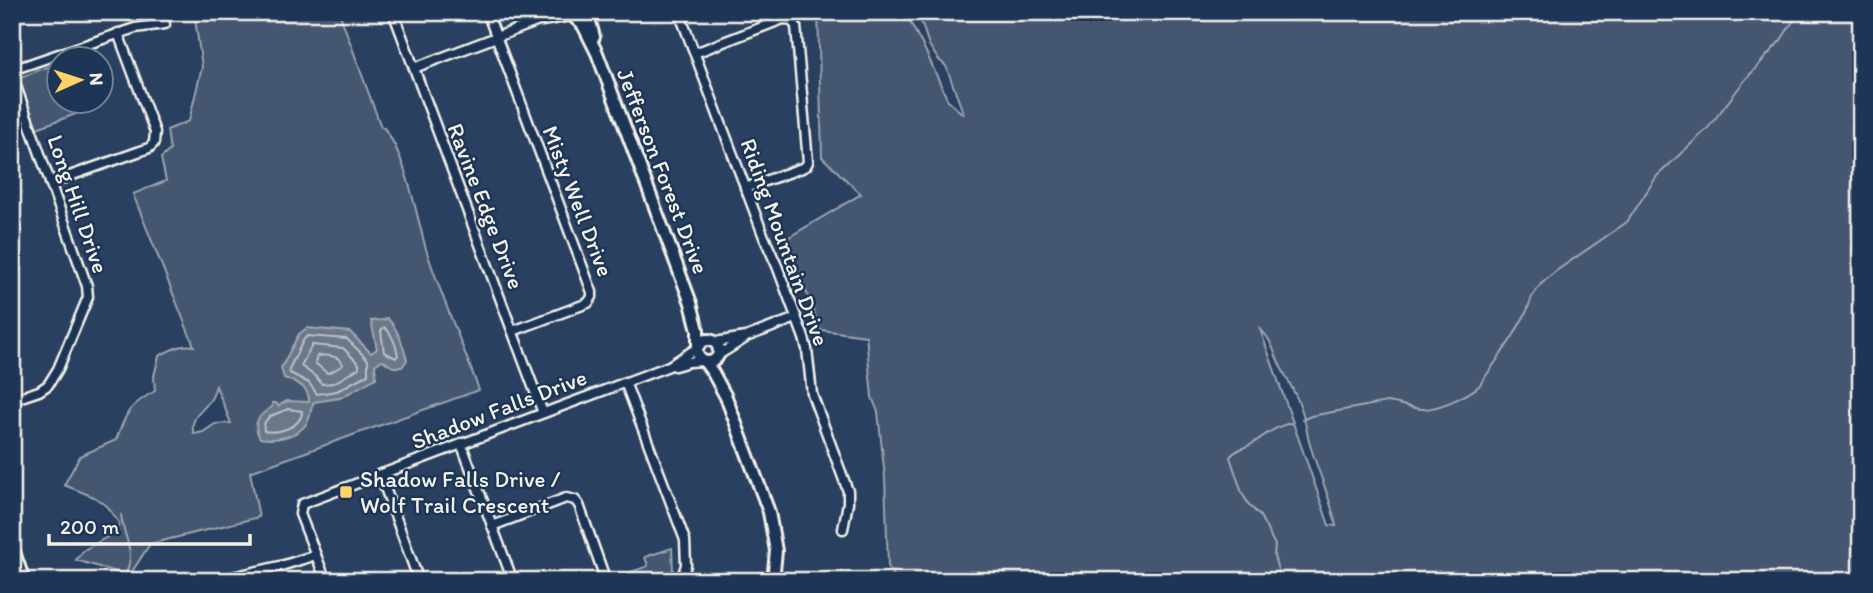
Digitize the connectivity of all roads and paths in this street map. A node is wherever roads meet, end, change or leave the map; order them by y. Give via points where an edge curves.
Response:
1 (393, 12) edge
2 (487, 12) edge
3 (553, 12) edge
4 (680, 12) edge
5 (590, 13) edge
6 (572, 15) edge
7 (539, 20) junction
8 (164, 24) dead end
9 (118, 33) junction
10 (496, 37) junction
11 (597, 53) junction
12 (695, 53) junction
13 (414, 68) junction
14 (12, 73) edge
15 (50, 183) junction
16 (745, 188) junction
17 (691, 303) junction
18 (796, 318) junction
19 (513, 331) junction
20 (747, 337) junction
21 (714, 341) junction
22 (698, 347) junction
23 (719, 355) junction
24 (704, 362) junction
25 (669, 366) junction
26 (625, 382) junction
27 (726, 397) junction
28 (12, 400) edge
29 (543, 413) junction
30 (461, 443) junction
31 (380, 474) junction
32 (492, 526) junction
33 (843, 529) dead end
34 (12, 546) edge
35 (316, 555) junction
36 (24, 581) edge
37 (215, 581) edge
38 (326, 581) edge
39 (419, 581) edge
40 (513, 581) edge
41 (606, 581) edge
42 (681, 581) edge
43 (773, 581) edge

1 - 13 street, Ravine Edge Drive
2 - 10 street
3 - 7 street
4 - 12 street, Riding Mountain Drive
5 - 6 street via 585,18
5 - 11 street, Jefferson Forest Drive
6 - 7 street
6 - 11 street, Jefferson Forest Drive via 583,25
7 - 10 street
8 - 9 street
9 - 14 street
9 - 15 street via 155,132 154,143
10 - 13 street
10 - 19 street, Misty Well Drive via 592,292 589,303
11 - 17 street, Jefferson Forest Drive
12 - 16 street, Riding Mountain Drive
12 - 16 street via 783,19 796,26 806,166
13 - 19 street, Ravine Edge Drive
14 - 15 street, Long Hill Drive
15 - 28 street, Long Hill Drive via 88,297 48,385
16 - 18 street, Riding Mountain Drive
17 - 21 street, Jefferson Forest Drive
17 - 22 street, Jefferson Forest Drive
18 - 20 street
18 - 33 street, Riding Mountain Drive via 807,349 812,394 848,491
19 - 29 street, Ravine Edge Drive
20 - 21 street
20 - 23 street
21 - 22 street via 706,340
21 - 23 street
22 - 24 street
22 - 25 street, Shadow Falls Drive
23 - 24 street
23 - 27 street
24 - 25 street, Shadow Falls Drive
24 - 27 street
25 - 26 street, Shadow Falls Drive
26 - 29 street, Shadow Falls Drive
26 - 42 street via 685,540
27 - 43 street via 772,526 776,551
29 - 30 street, Shadow Falls Drive
30 - 31 street, Shadow Falls Drive
30 - 32 street
31 - 35 street, Shadow Falls Drive via 302,504 300,514
31 - 39 street
32 - 40 street
32 - 41 street via 566,498 575,500
34 - 36 street
35 - 37 street
35 - 38 street, Shadow Falls Drive

